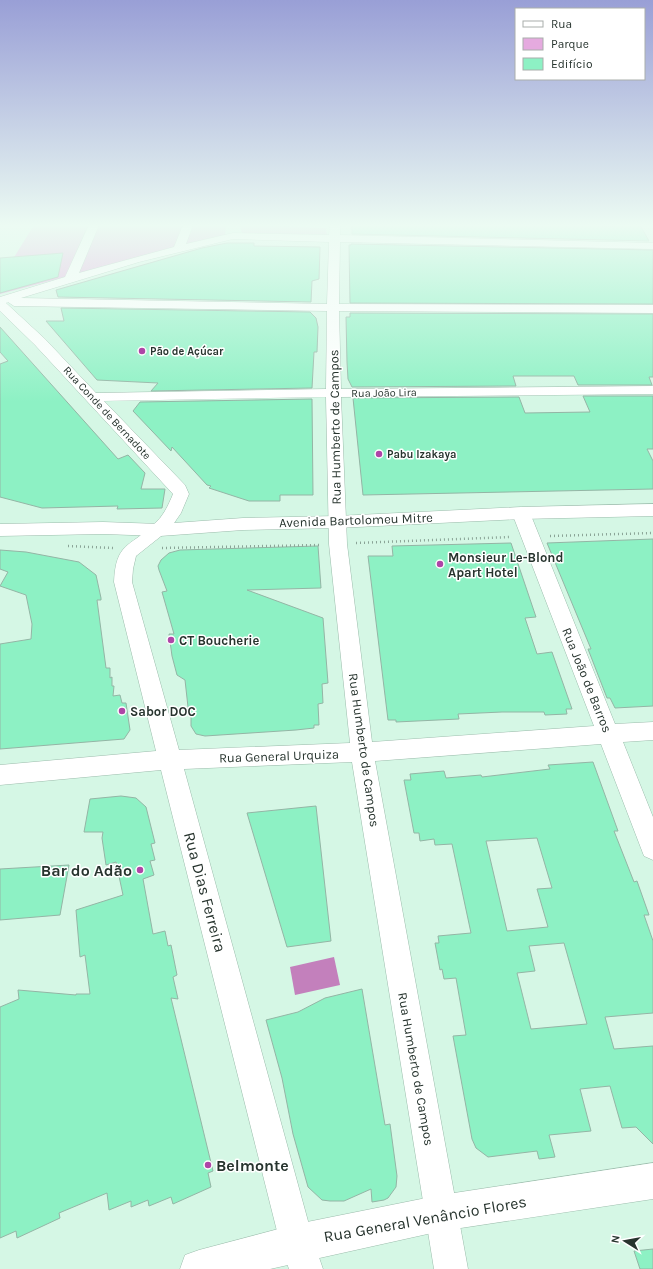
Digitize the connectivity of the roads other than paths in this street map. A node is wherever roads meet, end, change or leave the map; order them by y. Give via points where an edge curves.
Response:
1 (57, 284) edge
2 (334, 284) edge
3 (0, 302) edge
4 (333, 308) junction
5 (653, 309) edge
6 (653, 390) edge
7 (335, 393) junction
8 (91, 397) junction
9 (653, 510) edge
10 (521, 513) junction
11 (0, 519) edge
12 (337, 522) junction
13 (59, 529) junction
14 (0, 530) edge
15 (160, 530) junction
16 (653, 731) edge
17 (608, 735) junction
18 (362, 752) junction
19 (169, 760) junction
20 (0, 775) edge
21 (653, 848) edge
22 (653, 1181) edge
23 (441, 1213) junction
24 (301, 1256) edge
25 (199, 1269) edge
26 (451, 1269) edge

1 - 3 street
2 - 4 street, Rua Humberto de Campos
3 - 4 street
3 - 8 street, Rua Conde de Bernadote
4 - 5 street
4 - 7 street, Rua Humberto de Campos
6 - 7 street, Rua João Lira
7 - 8 street, Rua João Lira
7 - 12 street, Rua Humberto de Campos
8 - 15 street, Rua Conde de Bernadote via 179,489 181,494 175,510
9 - 10 main road, Avenida Bartolomeu Mitre
10 - 12 main road, Avenida Bartolomeu Mitre
10 - 17 street, Rua João de Barros
11 - 13 main road, Avenida Bartolomeu Mitre
12 - 15 main road, Avenida Bartolomeu Mitre via 243,524
12 - 18 street, Rua Humberto de Campos
13 - 14 main road, Avenida Bartolomeu Mitre
13 - 15 main road, Avenida Bartolomeu Mitre
15 - 19 street, Rua Dias Ferreira via 131,549 125,560 123,582
16 - 17 street, Rua General Urquiza
17 - 18 street, Rua General Urquiza
17 - 21 street, Rua João de Barros
18 - 19 street, Rua General Urquiza
18 - 23 street, Rua Humberto de Campos
19 - 20 street, Rua General Urquiza
19 - 24 street, Rua Dias Ferreira
22 - 23 main road, Rua General Venâncio Flores
23 - 24 main road, Rua General Venâncio Flores
23 - 26 street, Rua Humberto de Campos
24 - 25 main road, Rua General Venâncio Flores

